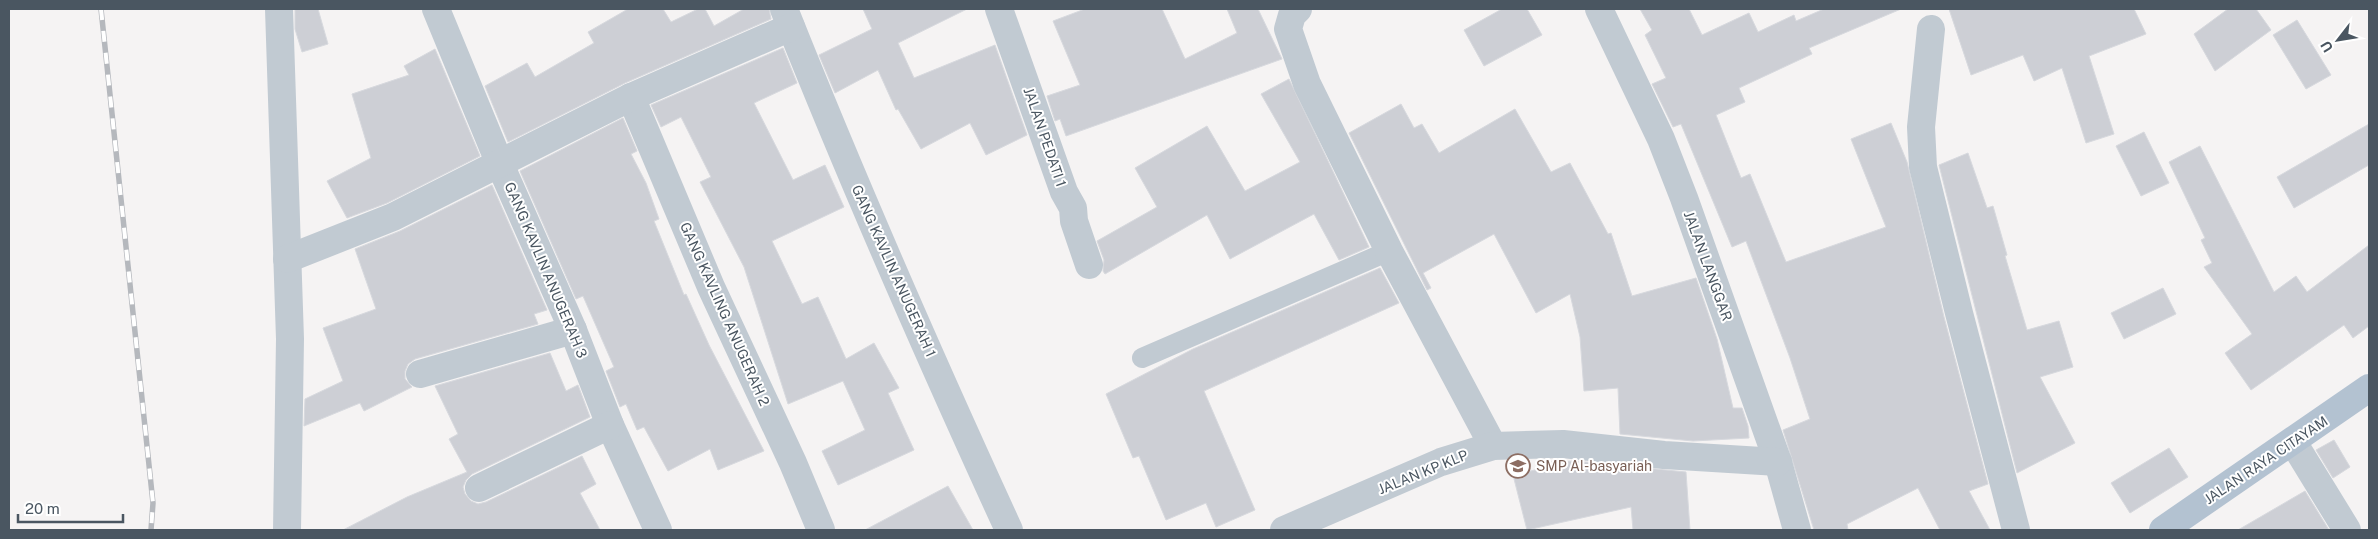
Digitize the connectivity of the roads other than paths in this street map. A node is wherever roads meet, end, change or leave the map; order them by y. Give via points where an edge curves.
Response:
1 (279, 9) edge
2 (436, 9) edge
3 (1000, 9) edge
4 (1298, 9) edge
5 (1599, 9) edge
6 (787, 18) edge
7 (1931, 29) dead end
8 (631, 97) junction
9 (499, 162) junction
10 (1389, 251) junction
11 (287, 259) junction
12 (1089, 265) dead end
13 (573, 330) junction
14 (1142, 358) dead end
15 (420, 374) dead end
16 (2369, 388) edge
17 (610, 425) junction
18 (2293, 442) junction
19 (1493, 446) junction
20 (1778, 462) junction
21 (480, 488) dead end
22 (287, 530) edge
23 (658, 530) edge
24 (821, 530) edge
25 (1009, 530) edge
26 (1284, 530) edge
27 (1797, 530) edge
28 (2016, 530) edge
29 (2162, 530) edge
30 (2347, 530) edge

1 - 11 street
2 - 9 street, GANG KAVLIN ANUGERAH 3
3 - 12 street, JALAN PEDATI 1 via 1064,192 1073,208 1074,221
4 - 10 street via 1292,15 1288,29 1307,84
5 - 20 street, JALAN LANGGAR via 1661,139
6 - 8 street
6 - 25 street, GANG KAVLIN ANUGERAH 1 via 840,149
7 - 28 street via 1921,127 1923,167
8 - 9 street
8 - 24 street, GANG KAVLING ANUGERAH 2 via 711,287
9 - 11 street via 392,217
9 - 13 street, GANG KAVLIN ANUGERAH 3
10 - 14 lane
10 - 19 street
11 - 22 street via 290,349
13 - 15 street
13 - 17 street, GANG KAVLIN ANUGERAH 3
16 - 18 main road, JALAN RAYA CITAYAM
17 - 21 street
17 - 23 street, GANG KAVLIN ANUGERAH 3
18 - 29 main road, JALAN RAYA CITAYAM
18 - 30 street
19 - 20 street, JALAN KP KLP via 1563,444 1664,455
19 - 26 street, JALAN KP KLP via 1441,462
20 - 27 street, JALAN LANGGAR

